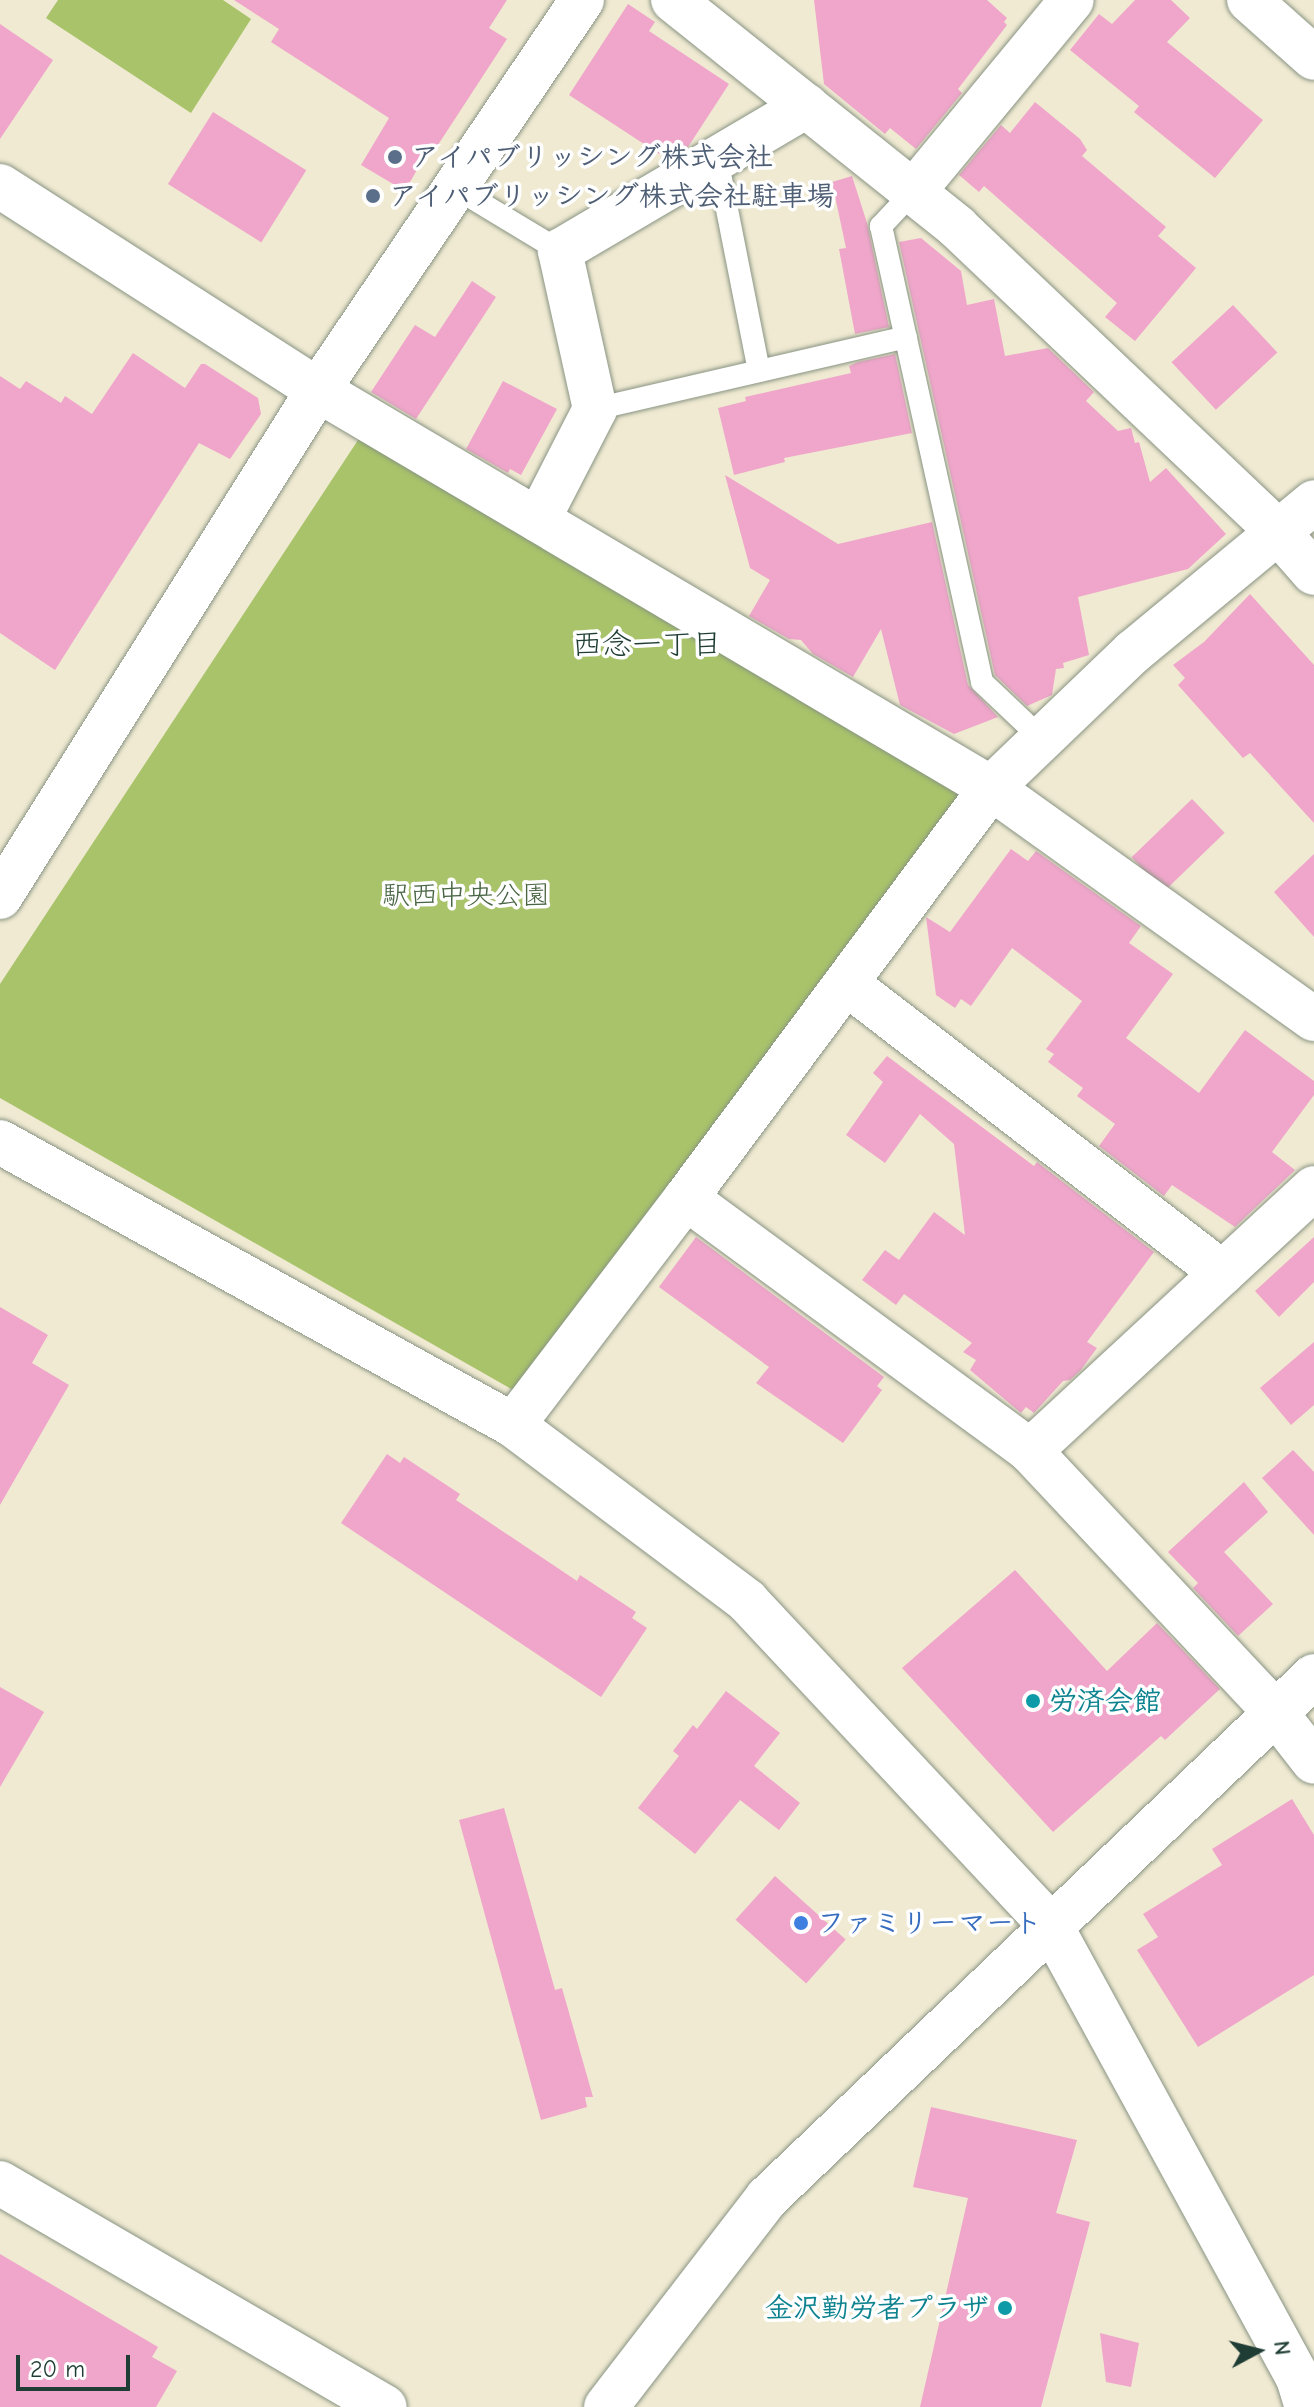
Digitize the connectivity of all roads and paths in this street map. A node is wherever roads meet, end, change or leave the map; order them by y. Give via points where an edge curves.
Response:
1 (582, 0) edge
2 (673, 0) edge
3 (1072, 0) edge
4 (1249, 0) edge
5 (1314, 58) edge
6 (806, 106) junction
7 (717, 159) junction
8 (0, 186) edge
9 (454, 187) junction
10 (913, 192) junction
11 (560, 251) junction
12 (906, 337) junction
13 (759, 371) junction
14 (318, 390) junction
15 (595, 409) junction
16 (1314, 502) edge
17 (538, 520) junction
18 (1279, 533) junction
19 (1314, 573) edge
20 (1042, 739) junction
21 (991, 788) junction
22 (0, 897) edge
23 (846, 983) junction
24 (1314, 1019) edge
25 (0, 1142) edge
26 (1314, 1188) edge
27 (686, 1198) junction
28 (1222, 1273) junction
29 (513, 1425) junction
30 (1030, 1451) junction
31 (1314, 1676) edge
32 (1275, 1712) junction
33 (1314, 1762) edge
34 (1051, 1926) junction
35 (0, 2183) edge
36 (1306, 2387) edge
37 (385, 2407) edge
38 (606, 2407) edge

1 - 9 street
2 - 6 street
3 - 10 street
4 - 5 street
6 - 7 street
6 - 10 street
7 - 11 street
7 - 13 lane
8 - 14 street
9 - 11 lane
9 - 14 street
10 - 12 lane via 881,226
10 - 18 street via 957,227
11 - 15 street
12 - 13 lane
12 - 20 lane via 982,682
13 - 15 lane
14 - 17 street
14 - 22 street
15 - 17 street
16 - 18 street
17 - 21 street
18 - 19 street
18 - 20 street via 1133,652
20 - 21 street
21 - 23 street
21 - 24 street
23 - 27 street
23 - 28 street
25 - 29 street
26 - 28 street
27 - 29 street
27 - 30 street
28 - 30 street
29 - 34 street via 747,1601
30 - 32 street
31 - 32 street
32 - 33 street
32 - 34 street
34 - 36 street
34 - 38 street via 767,2198
35 - 37 street

